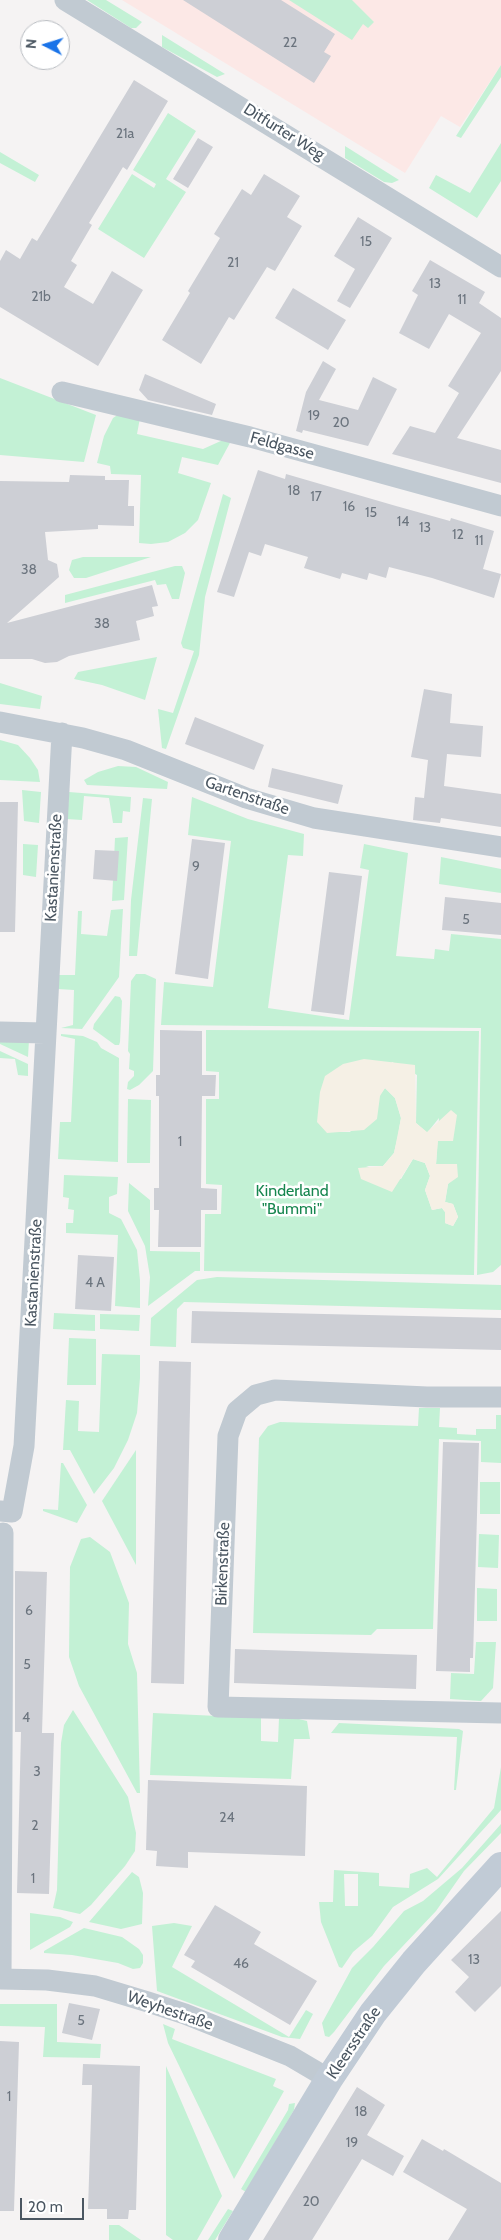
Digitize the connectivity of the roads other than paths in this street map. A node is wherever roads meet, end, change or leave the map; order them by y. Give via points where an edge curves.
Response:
1 (65, 0) edge
2 (501, 267) edge
3 (62, 392) dead end
4 (501, 506) edge
5 (0, 722) edge
6 (62, 733) junction
7 (501, 847) edge
8 (0, 1032) edge
9 (45, 1033) junction
10 (501, 1397) edge
11 (6, 1511) edge
12 (3, 1533) dead end
13 (501, 1714) edge
14 (501, 1866) edge
15 (1, 1979) edge
16 (329, 2079) junction
17 (232, 2240) edge

1 - 2 street, Ditfurter Weg
3 - 4 street, Feldgasse via 250,437
5 - 6 street, Gartenstraße
6 - 7 street, Gartenstraße via 126,750 246,798 298,814
6 - 9 street, Kastanienstraße
8 - 9 street
9 - 11 street, Kastanienstraße via 24,1446
10 - 13 street, Birkenstraße via 275,1390 256,1395 237,1412 228,1436 218,1707
12 - 15 street
14 - 16 main road, Kleersstraße via 391,1989
15 - 16 street, Weyhestraße via 95,1986 148,2002 290,2056
16 - 17 main road, Kleersstraße

